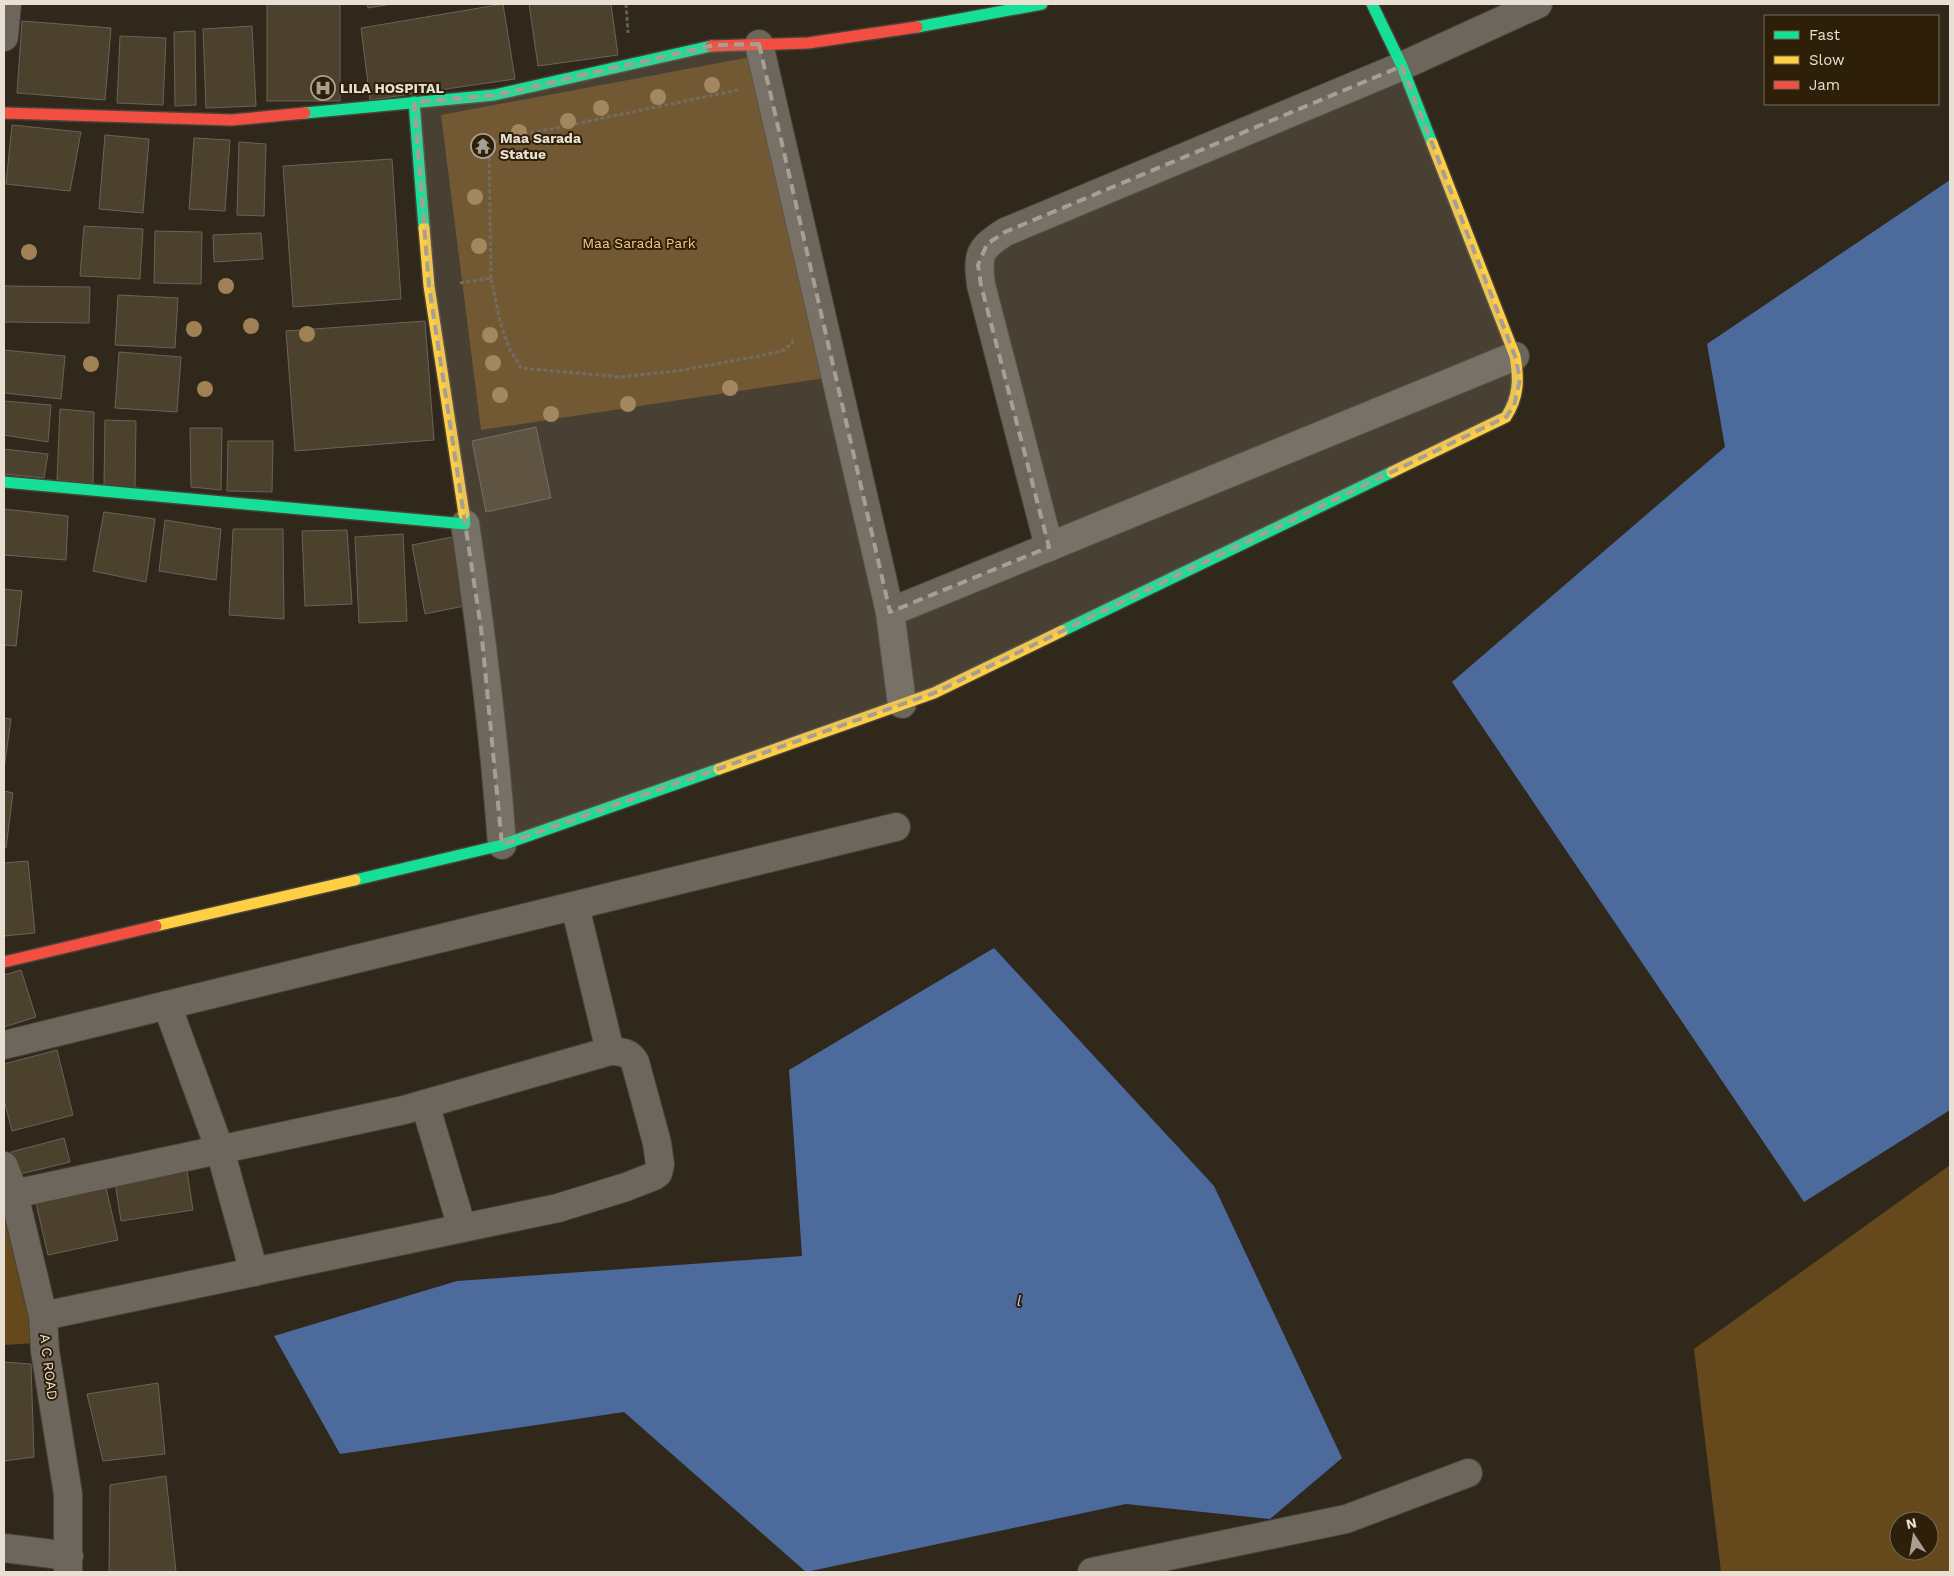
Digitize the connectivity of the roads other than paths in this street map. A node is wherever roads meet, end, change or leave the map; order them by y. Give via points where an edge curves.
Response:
1 (7, 4) edge
2 (1042, 4) edge
3 (1372, 4) edge
4 (1538, 4) edge
5 (4, 37) edge
6 (759, 44) junction
7 (1402, 66) junction
8 (414, 102) junction
9 (4, 113) edge
10 (1515, 356) junction
11 (4, 482) edge
12 (465, 524) junction
13 (1049, 547) junction
14 (890, 612) junction
15 (902, 704) junction
16 (896, 827) dead end
17 (502, 845) junction
18 (575, 906) junction
19 (4, 962) edge
20 (167, 1005) junction
21 (4, 1045) edge
22 (610, 1051) junction
23 (425, 1104) junction
24 (220, 1150) junction
25 (4, 1166) edge
26 (14, 1194) junction
27 (462, 1228) junction
28 (254, 1272) junction
29 (43, 1316) junction
30 (1468, 1473) dead end
31 (4, 1548) edge
32 (69, 1564) edge
33 (1092, 1572) edge

1 - 5 street
2 - 6 street via 950,22 808,43
3 - 7 street
4 - 7 street
6 - 8 street via 714,45 494,95
6 - 14 street
7 - 10 street
7 - 13 street via 1005,232 987,244 978,265 981,285
8 - 9 street via 232,120
8 - 12 street via 429,286
10 - 13 street
10 - 15 street via 1519,392 1506,417 934,693
11 - 12 street
12 - 17 street via 481,628
13 - 14 street
14 - 15 street
15 - 17 street
16 - 18 street
17 - 19 street
18 - 20 street
18 - 22 street
20 - 21 street
20 - 24 street
22 - 23 street
22 - 27 street via 630,1055 635,1062 657,1143 658,1173 626,1187 558,1208
23 - 24 street
23 - 27 street
24 - 26 street
24 - 28 street
25 - 26 street, A C ROAD
26 - 29 street, A C ROAD
27 - 28 street
28 - 29 street
29 - 32 street, A C ROAD via 45,1351 68,1494
30 - 33 street via 1346,1519
31 - 32 street

